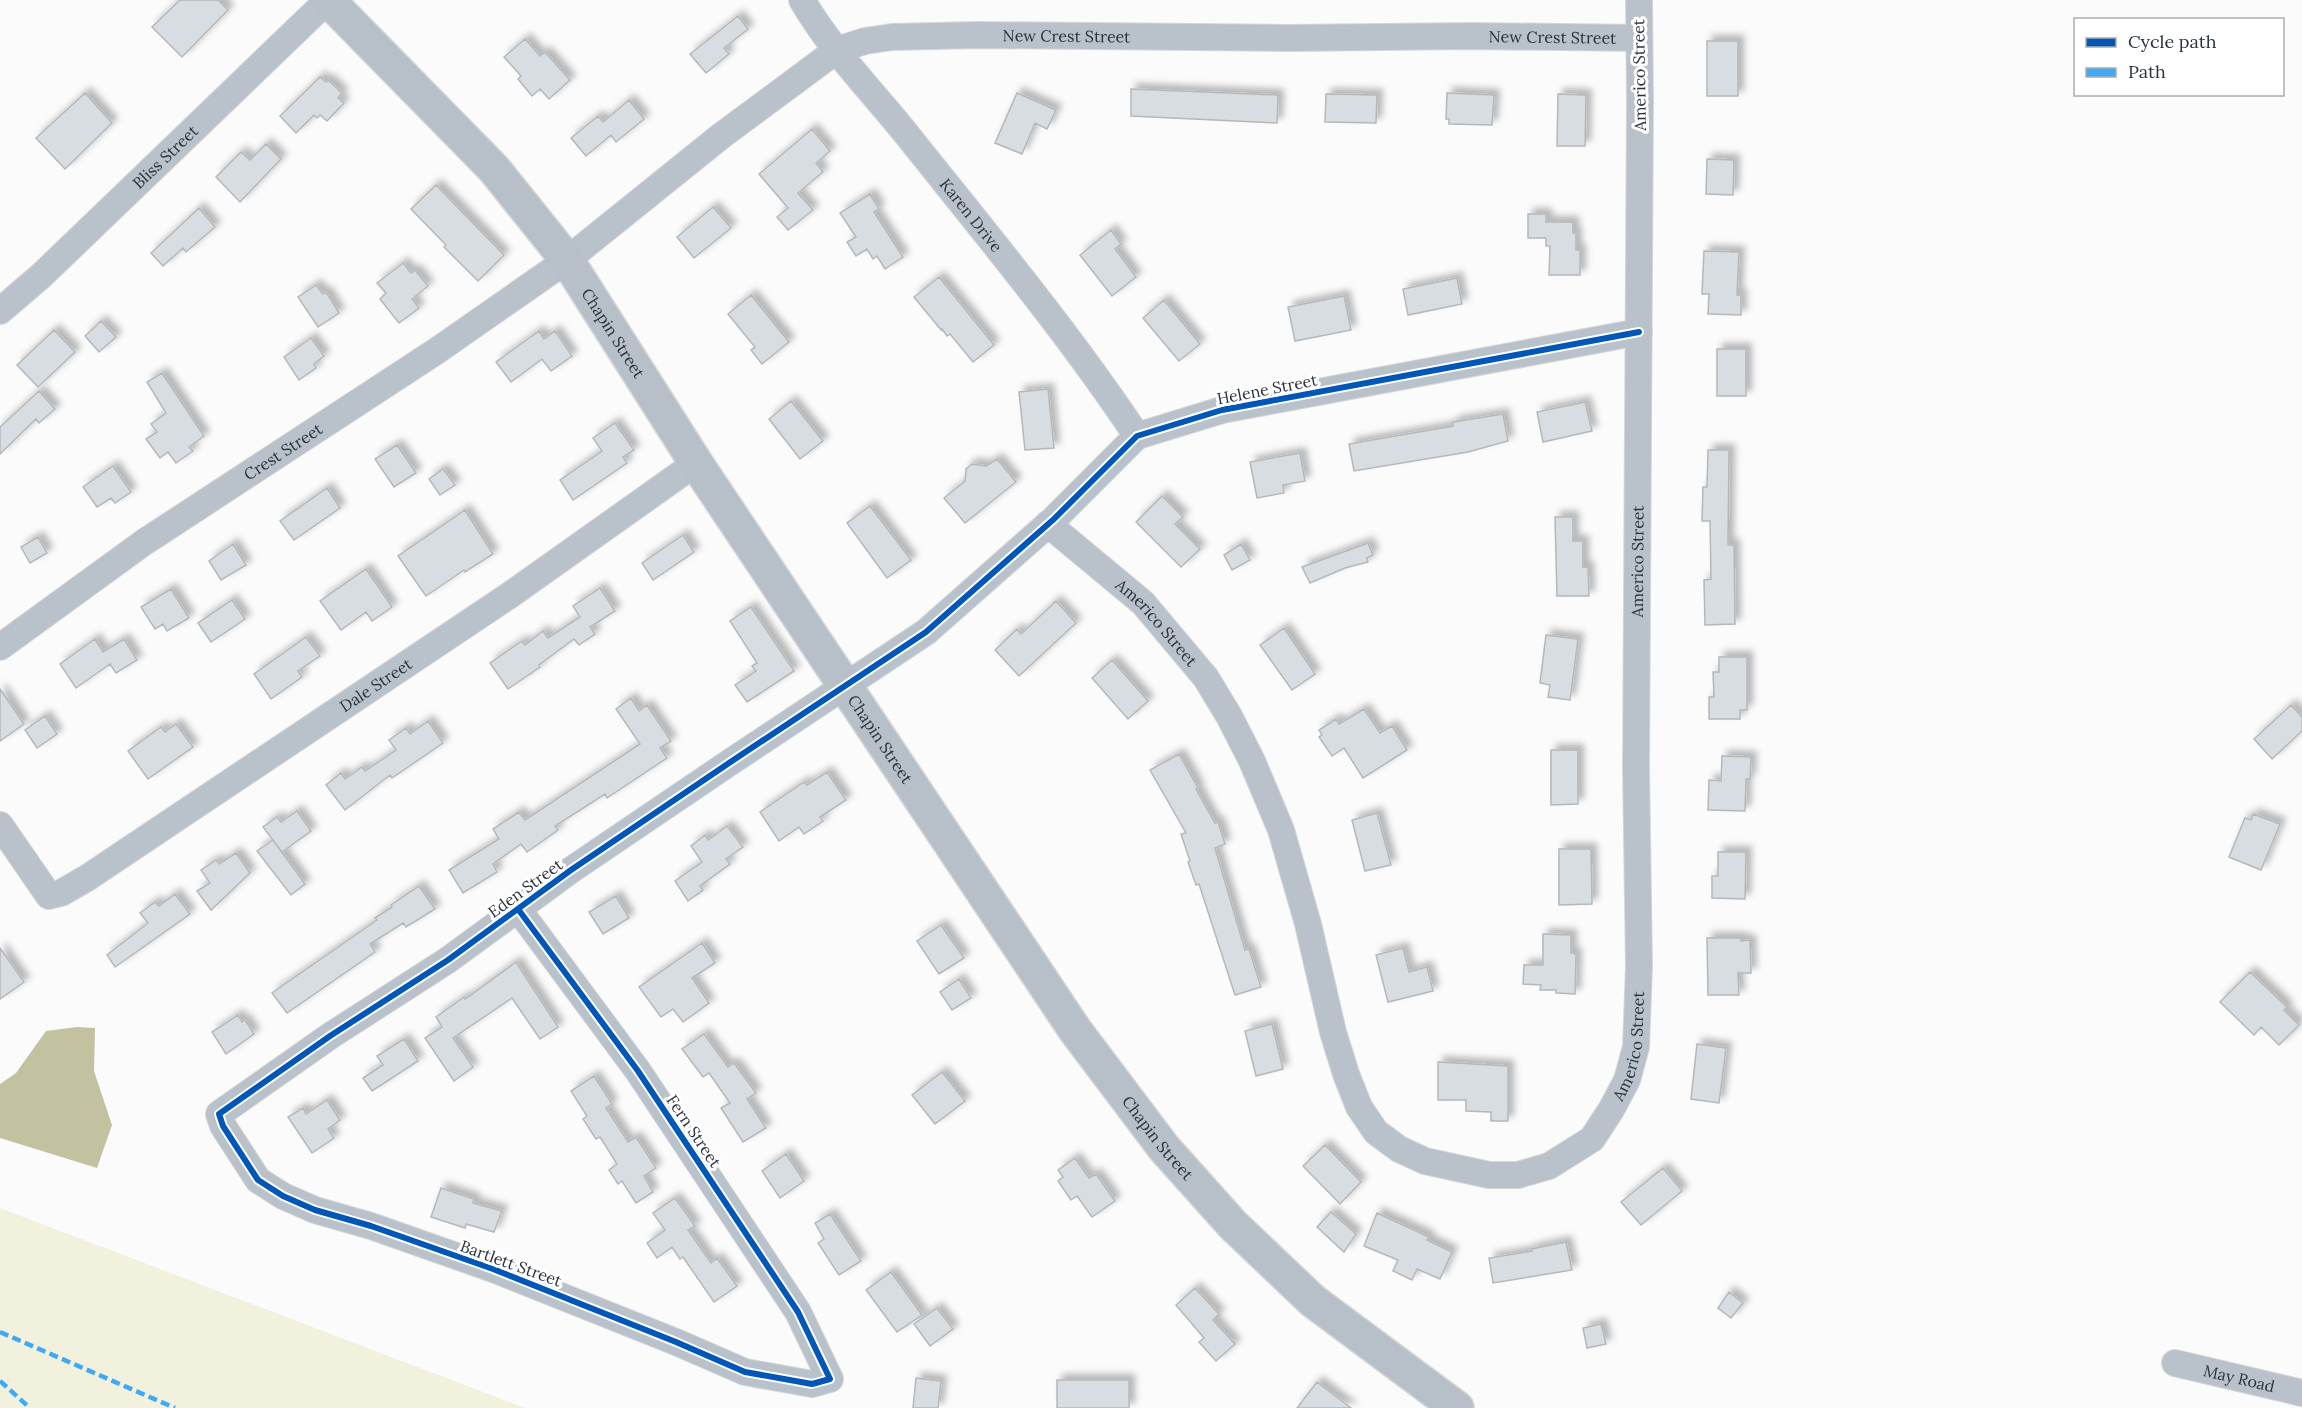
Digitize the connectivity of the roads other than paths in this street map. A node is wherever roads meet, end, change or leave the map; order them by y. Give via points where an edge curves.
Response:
1 (328, 0) edge
2 (802, 0) edge
3 (1639, 0) edge
4 (1639, 38) junction
5 (837, 50) junction
6 (567, 260) junction
7 (0, 311) edge
8 (1639, 332) junction
9 (1137, 436) junction
10 (696, 463) junction
11 (1048, 524) junction
12 (0, 647) edge
13 (846, 684) junction
14 (0, 825) edge
15 (518, 909) junction
16 (219, 1114) joint
17 (2175, 1363) dead end
18 (830, 1379) joint
19 (2302, 1393) edge
20 (1456, 1408) edge

1 - 6 main road, Chapin Street via 494,169
1 - 7 street, Bliss Street
2 - 5 street, Karen Drive
3 - 4 street, Americo Street
4 - 5 street, New Crest Street via 978,35 892,37
4 - 8 street, Americo Street
5 - 6 street, New Crest Street via 721,136
5 - 9 street, Karen Drive via 1012,266
6 - 10 main road, Chapin Street
6 - 12 street, Crest Street via 438,350 143,543
8 - 9 street, Helene Street via 1222,410
8 - 11 street, Americo Street via 1636,1047 1627,1080 1592,1139 1549,1166 1518,1175 1459,1170 1425,1161 1376,1132 1359,1107 1346,1074 1281,830 1229,716 1206,678 1143,603
9 - 11 street, Helene Street
10 - 13 main road, Chapin Street
10 - 14 street, Dale Street via 510,595 61,893 49,896
11 - 13 street, Helene Street via 926,632
13 - 15 street, Eden Street
13 - 20 main road, Chapin Street via 1075,1030 1164,1148 1233,1226 1313,1301
15 - 16 street, Eden Street
15 - 18 street, Fern Street via 638,1071 798,1312
16 - 18 street, Bartlett Street via 258,1180 315,1210 493,1269 745,1372 812,1384
17 - 19 street, May Road

